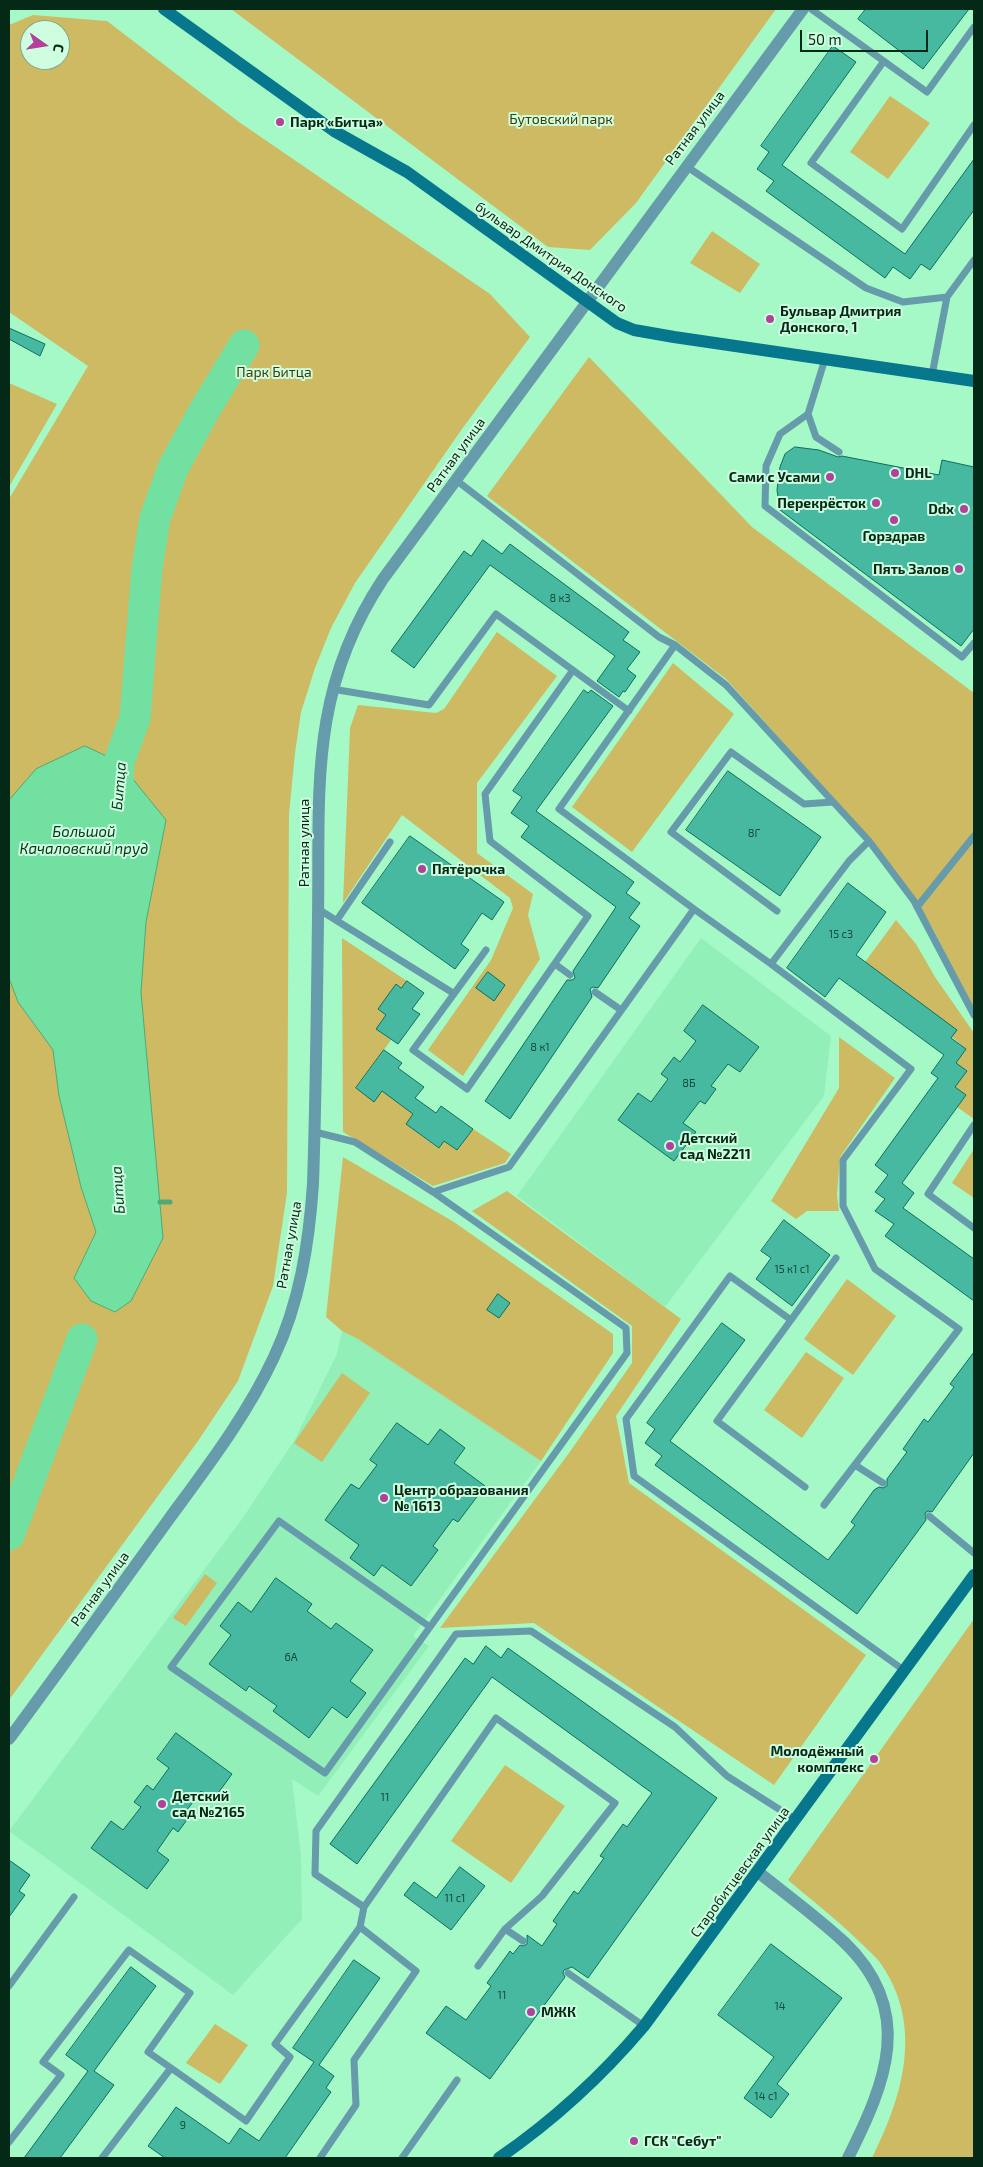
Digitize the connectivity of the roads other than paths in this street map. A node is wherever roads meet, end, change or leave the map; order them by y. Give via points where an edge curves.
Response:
1 (164, 9) edge
2 (178, 9) edge
3 (803, 9) edge
4 (812, 9) edge
5 (974, 27) edge
6 (194, 29) junction
7 (884, 61) junction
8 (974, 125) edge
9 (686, 166) junction
10 (974, 260) edge
11 (947, 297) junction
12 (587, 302) junction
13 (825, 359) junction
14 (932, 375) junction
15 (974, 380) edge
16 (808, 414) junction
17 (839, 452) dead end
18 (456, 480) junction
19 (974, 643) edge
20 (675, 645) junction
21 (573, 670) junction
22 (332, 689) junction
23 (629, 711) junction
24 (834, 802) junction
25 (974, 836) edge
26 (869, 841) junction
27 (390, 842) dead end
28 (917, 907) junction
29 (318, 909) junction
30 (694, 909) junction
31 (777, 910) dead end
32 (337, 920) junction
33 (486, 950) dead end
34 (554, 964) junction
35 (771, 964) junction
36 (570, 975) dead end
37 (595, 992) dead end
38 (453, 993) junction
39 (621, 1010) junction
40 (974, 1015) edge
41 (974, 1125) edge
42 (315, 1132) junction
43 (434, 1192) junction
44 (974, 1228) edge
45 (836, 1258) dead end
46 (790, 1320) junction
47 (855, 1465) junction
48 (883, 1483) dead end
49 (805, 1488) dead end
50 (824, 1505) dead end
51 (929, 1516) dead end
52 (974, 1552) edge
53 (974, 1575) edge
54 (430, 1627) junction
55 (905, 1671) junction
56 (9, 1739) edge
57 (796, 1820) junction
58 (758, 1872) junction
59 (74, 1897) dead end
60 (364, 1907) junction
61 (360, 1927) junction
62 (505, 1929) junction
63 (522, 1941) dead end
64 (478, 1966) dead end
65 (568, 1973) dead end
66 (9, 1986) edge
67 (644, 2026) junction
68 (171, 2068) junction
69 (457, 2080) dead end
70 (9, 2142) edge
71 (102, 2158) edge
72 (320, 2158) edge
73 (402, 2158) edge
74 (499, 2158) edge
75 (848, 2158) edge

1 - 6 street
2 - 6 street
3 - 9 street, Ратная улица
4 - 7 lane
5 - 7 lane via 927,92
6 - 12 street, бульвар Дмитрия Донского via 334,131 407,172
7 - 8 lane via 811,163 902,229
9 - 11 lane via 866,288 903,302
9 - 12 street, Ратная улица
10 - 11 lane
11 - 14 lane
12 - 13 street, бульвар Дмитрия Донского via 617,323 634,330
12 - 18 street, Ратная улица
13 - 14 street, бульвар Дмитрия Донского
13 - 16 lane
14 - 15 street, бульвар Дмитрия Донского
16 - 17 lane via 816,437
16 - 19 lane via 780,434 766,466 765,506 962,657
18 - 20 lane via 658,637
18 - 22 street, Ратная улица via 364,606
20 - 23 lane
20 - 24 lane via 726,685
21 - 22 lane via 496,614 429,705
21 - 23 lane
21 - 34 lane via 485,794 490,841 588,916
22 - 29 street, Ратная улица via 320,762
23 - 30 lane via 560,809
24 - 26 lane
24 - 31 lane via 804,804 731,752 671,832
25 - 28 lane
26 - 28 lane
26 - 35 lane via 849,861
27 - 32 lane
28 - 40 lane
29 - 32 lane
29 - 42 street, Ратная улица
30 - 35 lane
30 - 39 lane
32 - 38 lane
33 - 38 lane
34 - 36 lane
34 - 38 lane via 467,1089 413,1050
35 - 47 lane via 911,1069 843,1160 843,1206 875,1269 959,1329
37 - 39 lane
39 - 43 lane via 509,1167
41 - 44 lane via 928,1194
42 - 43 lane via 355,1142
42 - 56 street, Ратная улица via 310,1228 302,1275 275,1356 214,1456
43 - 54 lane via 626,1328 627,1353
45 - 46 lane
46 - 49 lane via 717,1420
46 - 55 lane via 730,1276 626,1419 634,1476
47 - 48 lane
47 - 50 lane
51 - 52 lane
53 - 55 street, Старобитцевская улица
54 - 54 lane via 325,1773 171,1667 279,1521
55 - 57 street, Старобитцевская улица
57 - 58 street, Старобитцевская улица
57 - 60 lane via 727,1776 675,1727 531,1630 456,1634 316,1831 315,1874
58 - 67 street, Старобитцевская улица
58 - 75 street via 844,1942 878,1988 887,2016 888,2045 884,2068 871,2113
59 - 66 lane
60 - 61 lane
60 - 62 lane via 496,1718 615,1803 542,1896
61 - 68 lane via 275,2044 290,2057 246,2121
61 - 72 lane via 416,1971 354,2060 356,2105
62 - 63 lane
62 - 64 lane
65 - 67 lane
67 - 74 street, Старобитцевская улица via 579,2096
68 - 70 lane via 148,2052 190,1993 129,1950 43,2062 61,2075
68 - 71 lane
69 - 73 lane

